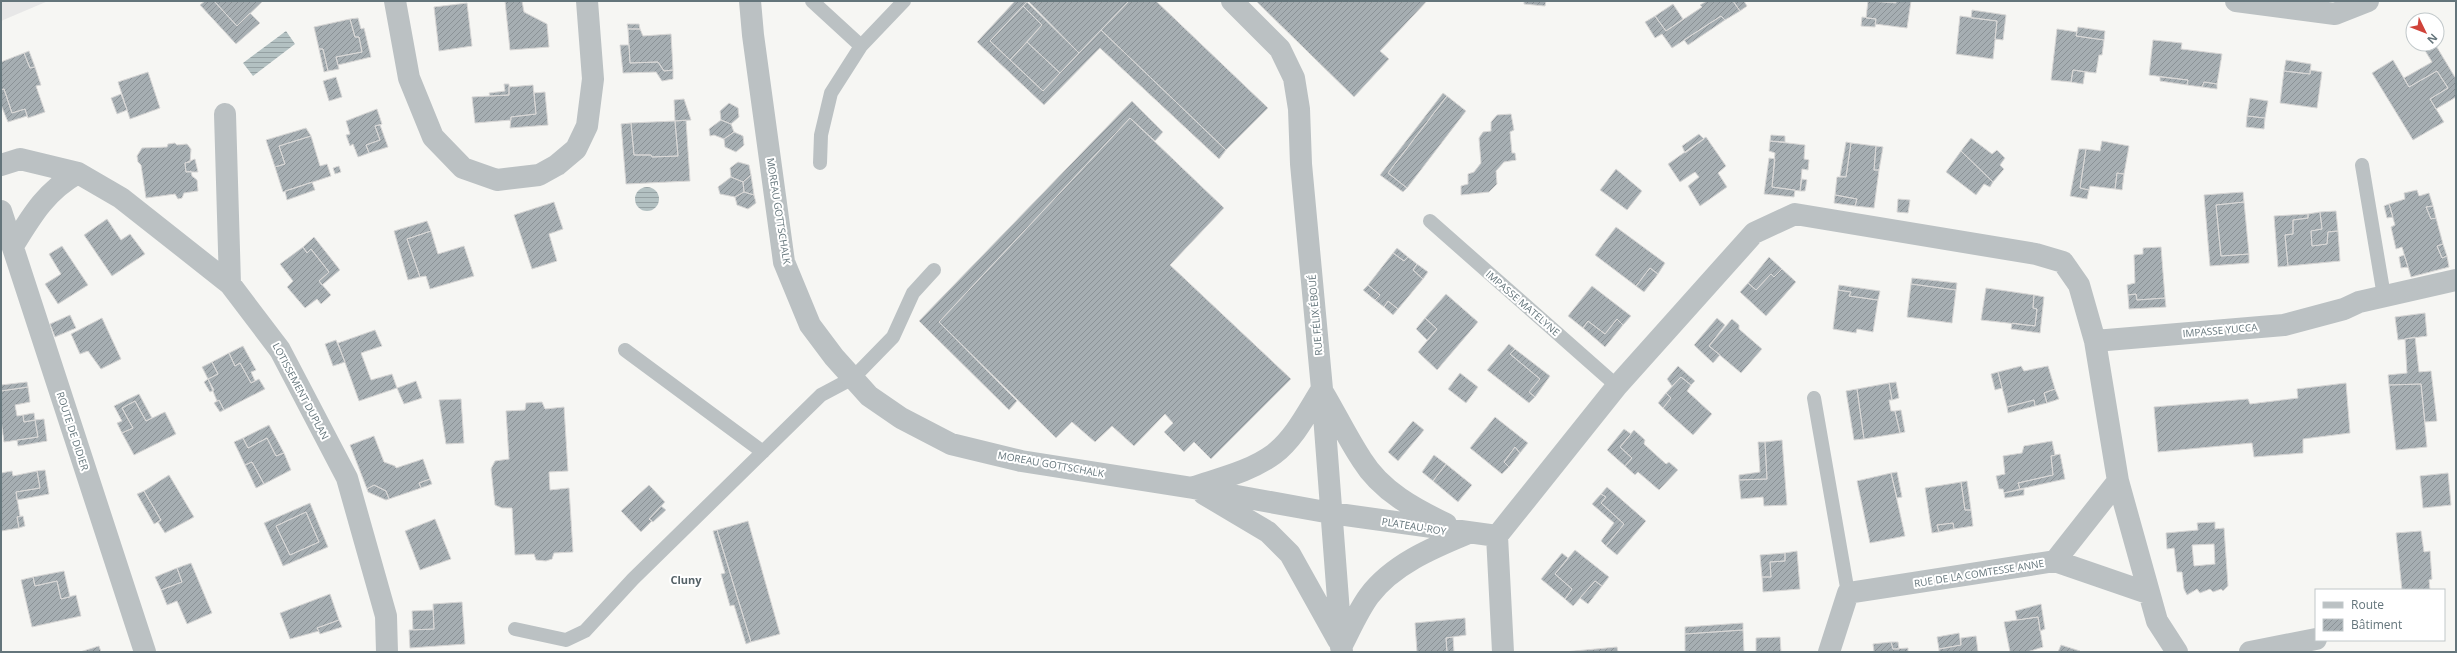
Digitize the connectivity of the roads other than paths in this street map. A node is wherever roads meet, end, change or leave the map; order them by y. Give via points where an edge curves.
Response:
1 (395, 1) edge
2 (587, 1) edge
3 (750, 1) edge
4 (812, 1) edge
5 (904, 1) edge
6 (1232, 1) edge
7 (2236, 1) edge
8 (2368, 1) edge
9 (861, 46) junction
10 (225, 114) dead end
11 (820, 163) dead end
12 (1, 165) edge
13 (2362, 165) dead end
14 (78, 172) junction
15 (1, 211) edge
16 (1430, 221) dead end
17 (12, 246) junction
18 (934, 270) dead end
19 (2456, 280) edge
20 (230, 284) junction
21 (2384, 296) junction
22 (2095, 341) junction
23 (625, 350) dead end
24 (853, 378) junction
25 (1617, 386) junction
26 (1322, 389) junction
27 (1814, 398) dead end
28 (763, 452) junction
29 (2118, 481) junction
30 (1193, 488) junction
31 (1331, 513) junction
32 (1466, 534) junction
33 (1497, 536) junction
34 (2055, 561) junction
35 (1848, 593) junction
36 (2148, 593) junction
37 (515, 629) dead end
38 (2315, 639) edge
39 (1341, 649) edge
40 (145, 652) edge
41 (387, 652) edge
42 (1502, 652) edge
43 (1829, 652) edge
44 (2177, 652) edge
45 (2250, 652) edge

1 - 2 street via 409,78 433,137 463,168 497,180 539,175 557,165 576,149 587,126 593,79
3 - 24 street, MOREAU GOTTSCHALK via 784,262 810,325
4 - 9 lane
5 - 9 lane
6 - 26 street, RUE FÉLIX ÉBOUÉ via 1280,49 1294,78 1299,109 1301,164
7 - 8 street via 2335,14
9 - 11 lane via 831,93 821,135
10 - 20 street
12 - 14 street, LOTISSEMENT DUPLAN via 20,159
13 - 21 lane
14 - 17 street via 60,183 35,210
14 - 20 street, LOTISSEMENT DUPLAN via 121,198
15 - 17 street, ROUTE DE DIDIER
16 - 25 lane, IMPASSE MATELYNE
17 - 40 street, ROUTE DE DIDIER
18 - 24 lane via 913,293 893,337
19 - 21 street, IMPASSE YUCCA
20 - 41 street, LOTISSEMENT DUPLAN via 280,350 347,478 386,616
21 - 22 street, IMPASSE YUCCA via 2284,324
22 - 25 street via 2079,285 2063,262 2036,254 1795,214 1754,233
22 - 29 street
23 - 28 lane
24 - 28 lane via 821,395
24 - 30 street, MOREAU GOTTSCHALK via 869,396 901,418 951,444 1021,461
25 - 33 street
26 - 30 street via 1291,436 1274,454 1245,470
26 - 31 street, RUE FÉLIX ÉBOUÉ
26 - 32 street via 1362,462 1384,486 1417,510
27 - 35 lane
28 - 37 lane via 633,579 584,631 566,640
29 - 34 street
29 - 36 street
30 - 31 street, MOREAU GOTTSCHALK
30 - 39 street via 1268,532 1290,554
31 - 32 street, PLATEAU-ROY
31 - 39 street, RUE FÉLIX ÉBOUÉ
32 - 33 street, PLATEAU-ROY
32 - 39 street via 1424,552 1394,572 1369,595
33 - 42 street
34 - 35 street, RUE DE LA COMTESSE ANNE
34 - 36 street, RUE DE LA COMTESSE ANNE
35 - 43 street
36 - 44 street via 2157,621
38 - 45 street

